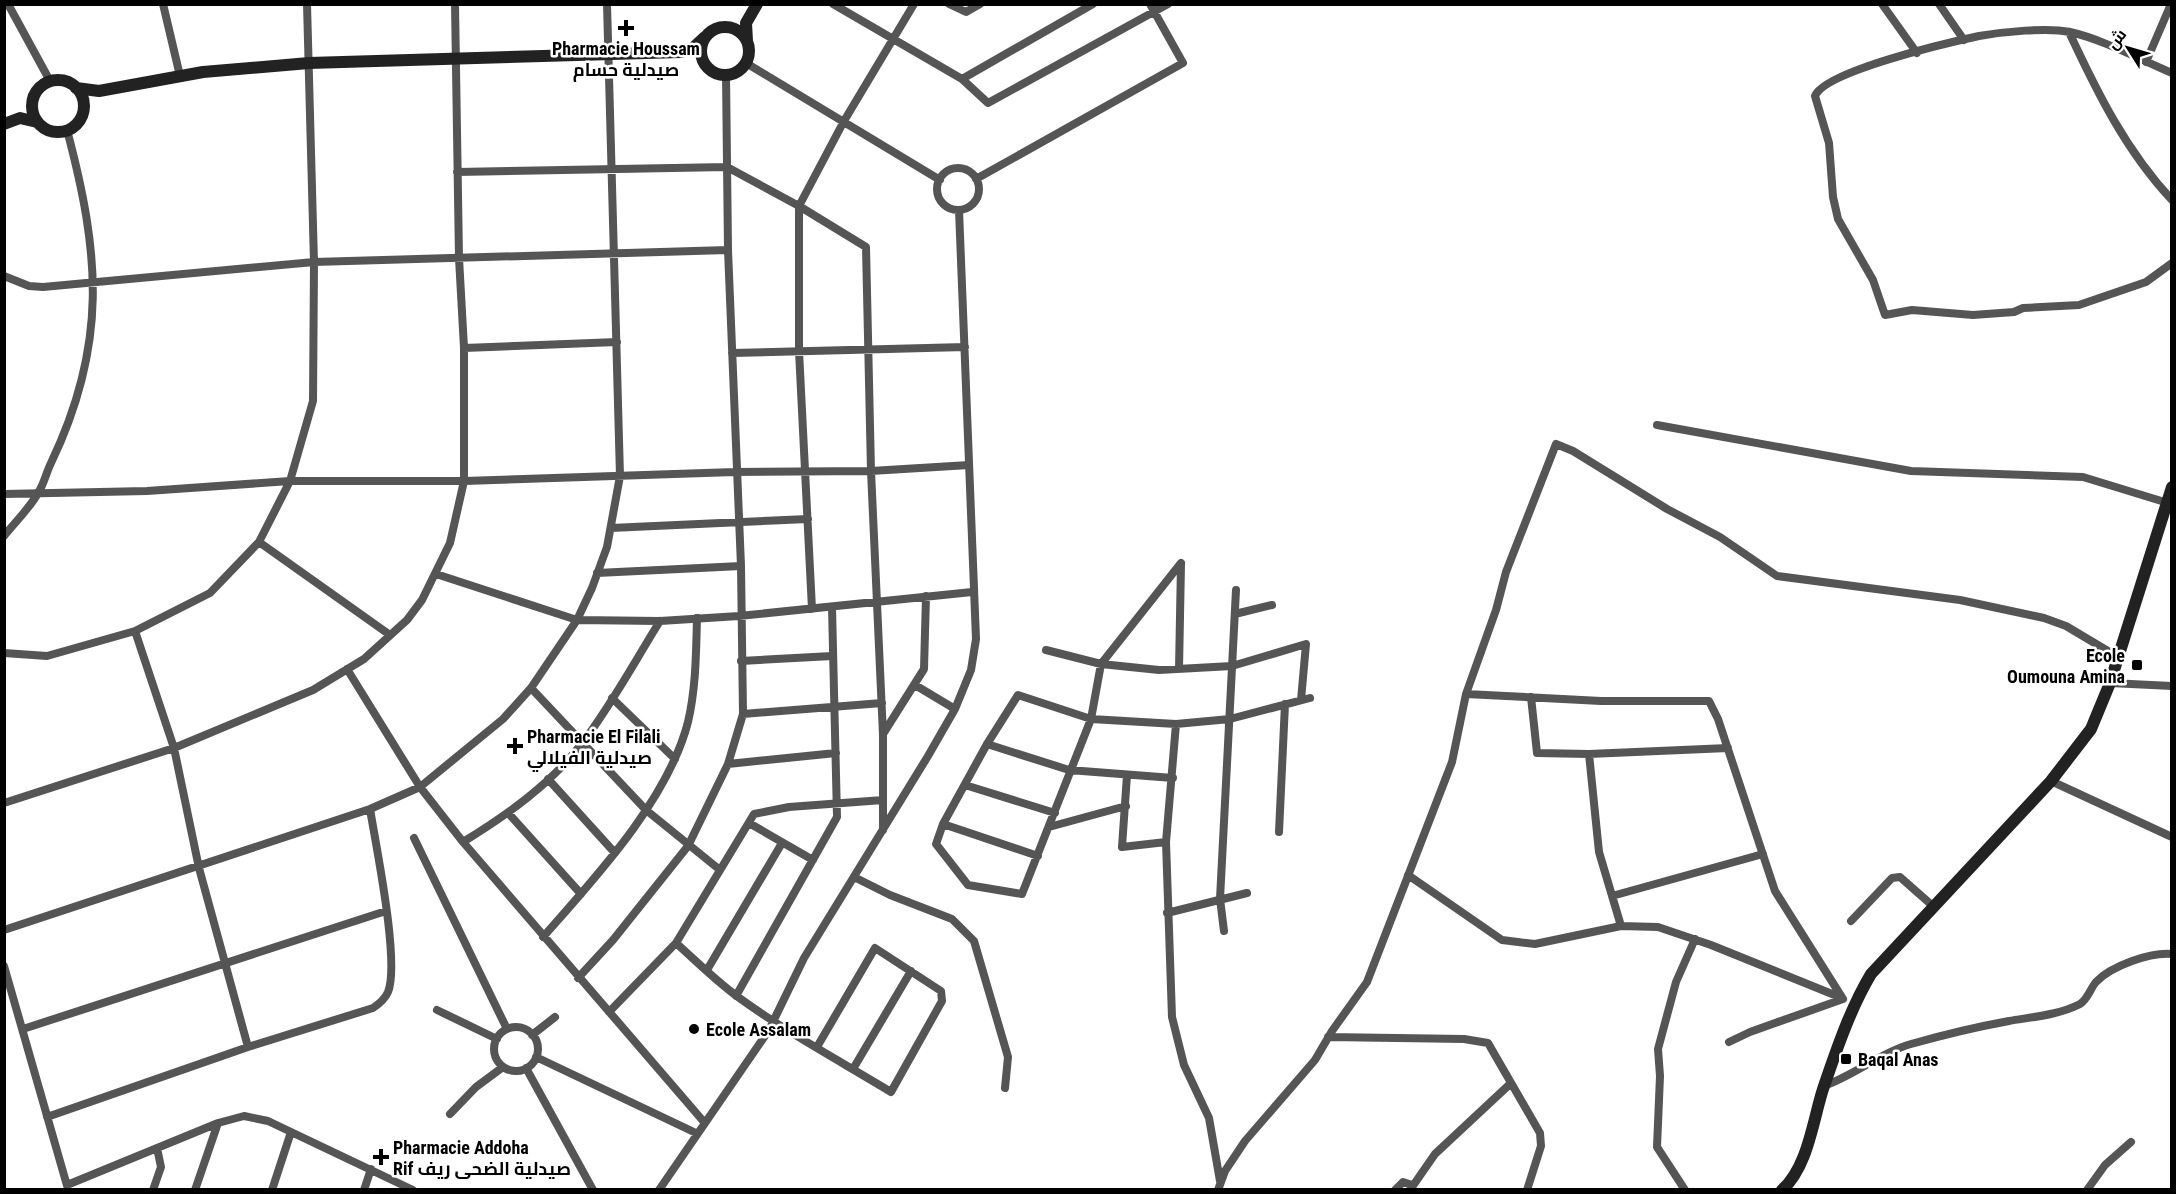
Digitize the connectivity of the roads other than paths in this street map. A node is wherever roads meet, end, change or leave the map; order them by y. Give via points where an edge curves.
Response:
1 (8, 4) edge
2 (164, 4) edge
3 (307, 4) edge
4 (454, 4) edge
5 (607, 4) edge
6 (833, 4) edge
7 (914, 4) edge
8 (949, 4) edge
9 (980, 4) edge
10 (1093, 4) edge
11 (1168, 4) edge
12 (1882, 4) edge
13 (1939, 4) edge
14 (2171, 4) edge
15 (754, 8) edge
16 (1152, 8) edge
17 (726, 27) junction
18 (2069, 32) junction
19 (705, 37) junction
20 (1964, 40) junction
21 (747, 41) junction
22 (895, 41) junction
23 (681, 52) junction
24 (1917, 53) junction
25 (608, 54) junction
26 (456, 59) junction
27 (2146, 62) junction
28 (309, 63) junction
29 (746, 63) junction
30 (706, 66) junction
31 (2172, 73) edge
32 (726, 75) junction
33 (180, 76) junction
34 (962, 79) junction
35 (50, 81) junction
36 (76, 88) junction
37 (107, 90) junction
38 (32, 102) junction
39 (83, 109) junction
40 (844, 121) junction
41 (9, 122) edge
42 (37, 122) junction
43 (67, 130) junction
44 (727, 167) junction
45 (612, 171) junction
46 (458, 172) junction
47 (976, 179) junction
48 (940, 180) junction
49 (2172, 200) edge
50 (799, 206) junction
51 (959, 210) junction
52 (728, 250) junction
53 (615, 253) junction
54 (459, 258) junction
55 (314, 262) junction
56 (2172, 263) edge
57 (4, 276) edge
58 (94, 284) junction
59 (616, 342) junction
60 (965, 347) junction
61 (464, 348) junction
62 (868, 349) junction
63 (799, 351) junction
64 (732, 353) junction
65 (1657, 424) dead end
66 (969, 465) junction
67 (803, 471) junction
68 (871, 471) junction
69 (735, 472) junction
70 (620, 476) junction
71 (290, 481) junction
72 (464, 481) junction
73 (2172, 487) edge
74 (4, 494) edge
75 (38, 494) junction
76 (2170, 502) edge
77 (808, 519) junction
78 (739, 523) junction
79 (610, 528) junction
80 (4, 536) edge
81 (259, 542) junction
82 (741, 566) junction
83 (597, 573) junction
84 (436, 574) junction
85 (1236, 590) dead end
86 (972, 592) junction
87 (926, 596) junction
88 (878, 603) junction
89 (1272, 605) dead end
90 (832, 607) junction
91 (812, 609) junction
92 (1235, 614) junction
93 (739, 615) junction
94 (697, 618) junction
95 (577, 621) junction
96 (660, 621) junction
97 (135, 631) junction
98 (390, 635) junction
99 (1046, 650) dead end
100 (4, 653) edge
101 (832, 656) junction
102 (2118, 657) junction
103 (741, 662) junction
104 (1101, 664) junction
105 (1232, 666) junction
106 (347, 669) junction
107 (1179, 669) junction
108 (2110, 682) junction
109 (915, 685) junction
110 (2172, 686) edge
111 (531, 688) junction
112 (1466, 694) junction
113 (1531, 697) junction
114 (612, 698) junction
115 (882, 703) junction
116 (1285, 704) junction
117 (835, 707) junction
118 (956, 708) junction
119 (743, 714) junction
120 (1230, 718) junction
121 (1091, 719) junction
122 (1176, 724) junction
123 (883, 735) junction
124 (582, 743) junction
125 (987, 744) junction
126 (174, 748) junction
127 (1728, 748) junction
128 (836, 753) junction
129 (1589, 754) junction
130 (675, 759) junction
131 (728, 764) junction
132 (1072, 770) junction
133 (1127, 775) junction
134 (1173, 778) junction
135 (548, 779) junction
136 (2051, 781) junction
137 (965, 785) junction
138 (420, 788) junction
139 (883, 800) junction
140 (838, 802) junction
141 (4, 803) edge
142 (1126, 806) junction
143 (370, 810) junction
144 (645, 810) junction
145 (1055, 813) junction
146 (508, 814) junction
147 (749, 823) junction
148 (944, 824) junction
149 (1049, 827) junction
150 (883, 831) junction
151 (1279, 832) dead end
152 (2172, 837) edge
153 (414, 838) dead end
154 (463, 842) junction
155 (1166, 842) junction
156 (782, 843) junction
157 (687, 846) junction
158 (615, 853) junction
159 (1763, 854) junction
160 (1038, 856) junction
161 (813, 860) junction
162 (199, 868) junction
163 (720, 870) junction
164 (1408, 876) junction
165 (854, 877) junction
166 (1246, 893) dead end
167 (580, 894) junction
168 (1612, 896) junction
169 (1220, 899) junction
170 (1934, 907) junction
171 (386, 910) junction
172 (1167, 913) junction
173 (1851, 921) dead end
174 (1621, 926) junction
175 (4, 930) edge
176 (1224, 931) dead end
177 (543, 937) junction
178 (1695, 939) junction
179 (676, 943) junction
180 (2172, 954) edge
181 (225, 961) junction
182 (4, 966) edge
183 (707, 970) junction
184 (911, 972) junction
185 (578, 978) junction
186 (736, 996) junction
187 (1843, 999) junction
188 (1855, 1006) junction
189 (437, 1010) dead end
190 (609, 1012) junction
191 (555, 1017) dead end
192 (773, 1021) junction
193 (23, 1029) junction
194 (507, 1029) junction
195 (532, 1035) junction
196 (1328, 1037) junction
197 (497, 1039) junction
198 (1729, 1041) dead end
199 (248, 1047) junction
200 (817, 1047) junction
201 (536, 1058) junction
202 (503, 1067) junction
203 (526, 1068) junction
204 (853, 1069) junction
205 (1510, 1084) junction
206 (1824, 1086) junction
207 (1005, 1088) dead end
208 (450, 1114) dead end
209 (48, 1117) junction
210 (704, 1122) junction
211 (218, 1123) junction
212 (291, 1132) junction
213 (696, 1133) junction
214 (2131, 1142) dead end
215 (157, 1148) junction
216 (371, 1169) junction
217 (1219, 1185) edge
218 (67, 1187) edge
219 (1411, 1187) edge
220 (153, 1190) edge
221 (195, 1190) edge
222 (272, 1190) edge
223 (364, 1190) edge
224 (413, 1190) edge
225 (593, 1190) edge
226 (659, 1190) edge
227 (1395, 1190) edge
228 (1527, 1190) edge
229 (1685, 1190) edge
230 (1782, 1190) edge
231 (2087, 1190) edge

1 - 35 street
2 - 33 street
3 - 28 street
4 - 26 street
5 - 25 street
6 - 22 street
7 - 22 street
8 - 9 street via 966,12
10 - 34 street
11 - 16 street
12 - 24 street
13 - 20 street
14 - 27 street
15 - 17 street via 738,23
15 - 21 street via 746,28
16 - 34 street via 988,103
16 - 47 street via 1183,63
17 - 19 street via 714,29
17 - 21 street via 738,31
18 - 20 street
18 - 27 street
18 - 49 street via 2144,171
19 - 23 street via 697,46
19 - 30 street via 701,52
20 - 24 street
21 - 29 street
22 - 34 street
22 - 40 street
23 - 25 street
23 - 30 street
24 - 56 street via 1859,68 1822,86 1815,96 1829,143 1838,219 1873,280 1885,315 1912,310 1972,315 2079,305 2146,282
25 - 26 street
25 - 45 street
26 - 28 street
26 - 46 street
27 - 31 street
28 - 33 street
28 - 55 street
29 - 32 street
29 - 40 street
30 - 32 street
32 - 44 street
33 - 37 street
35 - 36 street via 64,81
35 - 38 street via 38,89
36 - 37 street
36 - 39 street
37 - 39 street via 93,97
38 - 41 street
38 - 42 street
39 - 43 street via 78,122
40 - 48 street
40 - 50 street
41 - 42 street via 26,118
42 - 43 street via 51,131
43 - 58 street via 86,199
44 - 45 street
44 - 50 street
44 - 52 street
45 - 46 street
45 - 53 street
46 - 54 street
47 - 48 street via 961,168 949,171
47 - 51 street via 976,200
48 - 51 street via 940,200
50 - 62 street via 866,247
50 - 63 street
51 - 60 street
52 - 53 street
52 - 64 street
53 - 54 street
53 - 59 street
54 - 55 street
54 - 61 street
55 - 58 street
55 - 71 street via 313,401
57 - 58 street via 36,286
58 - 75 street via 91,340 81,386
59 - 61 street
59 - 70 street
60 - 62 street
60 - 66 street
61 - 72 street
62 - 63 street
62 - 68 street
63 - 64 street
63 - 67 street
64 - 69 street
65 - 76 street via 1911,471 2083,477
66 - 68 street
66 - 86 street
67 - 68 street
67 - 69 street
67 - 77 street
68 - 88 street
69 - 70 street
69 - 78 street
70 - 72 street
70 - 79 street
71 - 72 street
71 - 75 street
71 - 81 street
72 - 84 street via 450,543
73 - 76 street
74 - 75 street
75 - 80 street
76 - 102 street
77 - 78 street
77 - 91 street
78 - 79 street
78 - 82 street
79 - 83 street
81 - 97 street via 210,593
81 - 98 street
82 - 83 street
82 - 93 street
83 - 95 street
84 - 95 street
84 - 98 street via 422,600
85 - 92 street
86 - 87 street
86 - 118 street via 976,639 971,670
87 - 88 street
87 - 109 street via 924,669
88 - 90 street
88 - 115 street
89 - 92 street
90 - 91 street
90 - 101 street
91 - 93 street
92 - 105 street
93 - 94 street
93 - 103 street
94 - 96 street
94 - 130 street via 695,677 688,723
95 - 96 street
95 - 111 street
96 - 114 street
97 - 100 street via 47,656
97 - 126 street
98 - 106 street
99 - 104 street
101 - 103 street
101 - 117 street
102 - 108 street
102 - 112 street via 2066,626 2044,618 1960,600 1777,576 1720,537 1556,444 1506,572
103 - 119 street
104 - 107 street
104 - 107 street via 1181,563
104 - 121 street
105 - 107 street
105 - 116 street via 1306,644 1306,699
105 - 120 street
106 - 126 street via 313,690
106 - 138 street
108 - 110 street
108 - 136 street via 2091,729
109 - 118 street
109 - 123 street
111 - 124 street
111 - 138 street via 503,720
112 - 113 street
112 - 164 street via 1452,762
113 - 127 street via 1709,701
113 - 129 street via 1537,753
114 - 124 street
114 - 130 street
115 - 117 street
115 - 123 street
116 - 120 street
116 - 151 street
117 - 119 street
117 - 128 street
118 - 150 street
119 - 131 street
120 - 122 street
120 - 169 street
121 - 122 street
121 - 125 street via 1018,695
121 - 132 street
122 - 134 street
123 - 139 street
124 - 135 street
124 - 144 street
125 - 132 street
125 - 137 street
126 - 141 street
126 - 162 street
127 - 129 street
127 - 159 street
128 - 131 street
128 - 140 street
129 - 168 street via 1599,852
130 - 144 street
131 - 157 street
132 - 133 street
132 - 145 street
133 - 134 street
133 - 142 street
134 - 155 street
135 - 146 street
135 - 158 street
136 - 152 street
136 - 170 street
137 - 145 street
137 - 148 street
138 - 143 street
138 - 154 street
139 - 140 street
139 - 150 street
140 - 147 street via 754,814
140 - 161 street via 837,818
142 - 149 street
142 - 155 street via 1122,847
143 - 162 street
143 - 171 street
144 - 157 street
144 - 158 street
145 - 149 street
146 - 154 street
146 - 167 street
147 - 156 street
147 - 163 street
148 - 160 street
148 - 160 street via 936,844 968,885 1022,894
149 - 160 street
150 - 165 street
153 - 194 street
154 - 177 street
155 - 172 street
156 - 161 street
156 - 183 street
157 - 163 street
157 - 185 street
158 - 167 street
159 - 168 street
159 - 187 street via 1784,907
161 - 186 street
162 - 175 street
162 - 181 street
163 - 179 street
164 - 174 street via 1502,940 1535,944
164 - 196 street via 1367,982
165 - 192 street via 795,974
165 - 207 street via 952,920 974,941 1008,1057
166 - 169 street
167 - 177 street
168 - 174 street
169 - 172 street
169 - 176 street
170 - 173 street via 1900,877 1892,878
170 - 188 street via 1882,960
171 - 181 street
171 - 199 street via 390,981 381,1003
172 - 217 street via 1174,1033 1209,1118
174 - 178 street via 1659,927
177 - 185 street
178 - 187 street
178 - 229 street via 1676,982 1658,1049 1657,1147
179 - 183 street
179 - 190 street
180 - 206 street via 2151,954 2110,973 2096,982 2085,1000 2076,1005 1907,1045
181 - 193 street
181 - 199 street
182 - 193 street
183 - 186 street
184 - 200 street via 875,948
184 - 204 street
184 - 204 street via 941,991 942,1001 891,1092
185 - 190 street
186 - 192 street
187 - 188 street
187 - 198 street
188 - 206 street
189 - 197 street
190 - 210 street
191 - 195 street
192 - 200 street
192 - 210 street
193 - 209 street
194 - 195 street via 520,1028
194 - 197 street
195 - 201 street via 537,1046
196 - 205 street via 1484,1041 1491,1046
196 - 217 street via 1315,1060 1245,1141
197 - 202 street via 495,1054
199 - 209 street
200 - 204 street
201 - 203 street
201 - 213 street
202 - 203 street
202 - 208 street
203 - 225 street
205 - 219 street via 1435,1154
205 - 228 street via 1540,1133 1541,1146
206 - 230 street via 1798,1169
209 - 218 street
210 - 213 street
211 - 212 street via 243,1116 256,1117
211 - 215 street
211 - 221 street
212 - 216 street
212 - 222 street
213 - 226 street
214 - 231 street via 2105,1165
215 - 218 street
215 - 220 street via 161,1167
216 - 223 street
216 - 224 street
219 - 227 street via 1403,1182

